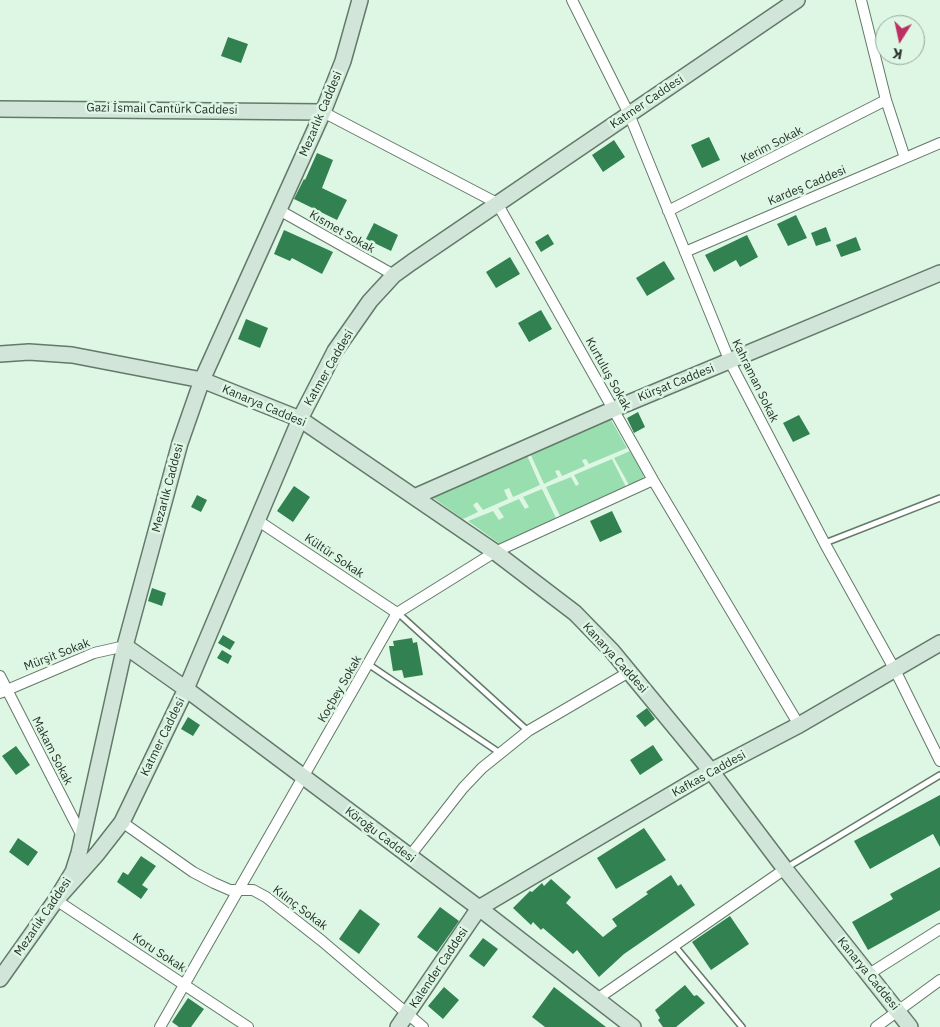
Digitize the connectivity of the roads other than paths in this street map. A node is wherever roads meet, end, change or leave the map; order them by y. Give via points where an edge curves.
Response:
1 (360, 0) edge
2 (572, 0) edge
3 (797, 0) edge
4 (862, 0) edge
5 (886, 100) junction
6 (0, 109) edge
7 (324, 112) junction
8 (629, 114) junction
9 (940, 143) edge
10 (905, 158) junction
11 (497, 202) junction
12 (279, 210) junction
13 (668, 211) junction
14 (685, 252) junction
15 (940, 273) edge
16 (394, 275) junction
17 (0, 354) edge
18 (730, 362) junction
19 (202, 380) junction
20 (614, 409) junction
21 (300, 419) junction
22 (653, 480) junction
23 (414, 497) junction
24 (940, 498) edge
25 (258, 520) junction
26 (824, 544) junction
27 (496, 552) junction
28 (397, 613) junction
29 (940, 644) edge
30 (125, 646) junction
31 (368, 664) junction
32 (895, 670) junction
33 (629, 672) junction
34 (0, 676) edge
35 (186, 689) junction
36 (3, 691) edge
37 (799, 725) junction
38 (528, 731) junction
39 (500, 754) junction
40 (940, 761) edge
41 (712, 771) junction
42 (940, 775) edge
43 (304, 778) junction
44 (122, 822) junction
45 (83, 838) junction
46 (409, 857) junction
47 (784, 869) junction
48 (240, 890) junction
49 (56, 900) junction
50 (479, 908) junction
51 (940, 929) edge
52 (674, 946) junction
53 (868, 974) junction
54 (0, 979) edge
55 (940, 980) edge
56 (186, 985) junction
57 (597, 999) junction
58 (899, 1012) junction
59 (408, 1015) junction
60 (160, 1027) edge
61 (248, 1027) edge
62 (398, 1027) edge
63 (423, 1027) edge
64 (633, 1027) edge
65 (742, 1027) edge
66 (876, 1027) edge
67 (910, 1027) edge

1 - 7 street, Mezarlık Caddesi
2 - 8 street, Kahraman Sokak
3 - 8 street, Katmer Caddesi
4 - 5 street
5 - 10 street
5 - 13 street, Kerim Sokak
6 - 7 street, Gazi İsmail Cantürk Caddesi
7 - 11 street
7 - 12 street, Mezarlık Caddesi
8 - 11 street, Katmer Caddesi
8 - 13 street, Kahraman Sokak
9 - 10 street, Kardeş Caddesi
10 - 14 street, Kardeş Caddesi
11 - 16 street, Katmer Caddesi
11 - 20 street, Kurtuluş Sokak
12 - 16 street, Kısmet Sokak
12 - 19 street, Mezarlık Caddesi
13 - 14 street, Kahraman Sokak
14 - 18 street, Kahraman Sokak
15 - 18 street, Kürşat Caddesi
16 - 21 street, Katmer Caddesi via 370,301 335,351
17 - 19 street, Kanarya Caddesi via 72,355
18 - 20 street, Kürşat Caddesi
18 - 26 street, Kahraman Sokak
19 - 21 street, Kanarya Caddesi
19 - 30 street, Mezarlık Caddesi via 180,443
20 - 22 street, Kurtuluş Sokak
20 - 23 street, Kürşat Caddesi
21 - 23 street, Kanarya Caddesi
21 - 25 street, Katmer Caddesi
22 - 27 street, Koçbey Sokak
22 - 37 street, Kurtuluş Sokak
23 - 27 street, Kanarya Caddesi
24 - 26 lane
25 - 28 street, Kültür Sokak
25 - 35 street, Katmer Caddesi
26 - 32 street, Kahraman Sokak
27 - 28 street, Koçbey Sokak
27 - 33 street, Kanarya Caddesi via 575,613
28 - 31 street, Koçbey Sokak
28 - 38 lane
29 - 32 street, Kafkas Caddesi
30 - 35 street, Köroğu Caddesi
30 - 36 street, Mürşit Sokak via 94,653
30 - 45 street, Mezarlık Caddesi
31 - 39 lane
31 - 43 street, Koçbey Sokak
32 - 37 street, Kafkas Caddesi
32 - 40 street, Kahraman Sokak
33 - 38 street
33 - 41 street, Kanarya Caddesi
34 - 36 street, Makam Sokak
35 - 43 street, Köroğu Caddesi
35 - 44 street, Katmer Caddesi
36 - 45 street, Makam Sokak
37 - 41 street, Kafkas Caddesi
38 - 39 street
39 - 46 street via 463,788
41 - 47 street, Kanarya Caddesi
41 - 50 street, Kafkas Caddesi
42 - 47 lane
43 - 46 street, Köroğu Caddesi
43 - 48 street, Koçbey Sokak
44 - 48 street, Kılınç Sokak via 193,872 230,890
44 - 49 street, Katmer Caddesi
45 - 49 street, Mezarlık Caddesi via 73,872
46 - 50 street, Köroğu Caddesi
47 - 52 street
47 - 53 street, Kanarya Caddesi
48 - 56 street, Koçbey Sokak
48 - 59 street, Kılınç Sokak via 252,890 266,897
49 - 54 street, Mezarlık Caddesi
49 - 56 street, Koru Sokak
50 - 57 street, Köroğu Caddesi
50 - 59 street, Kalender Caddesi
51 - 53 street
52 - 57 street
52 - 65 lane
53 - 58 street, Kanarya Caddesi
55 - 58 street
56 - 60 street, Koçbey Sokak
56 - 61 street, Koru Sokak
57 - 64 street, Köroğu Caddesi
58 - 66 street
58 - 67 street, Kanarya Caddesi
59 - 62 street, Kalender Caddesi
59 - 63 street, Kılınç Sokak

